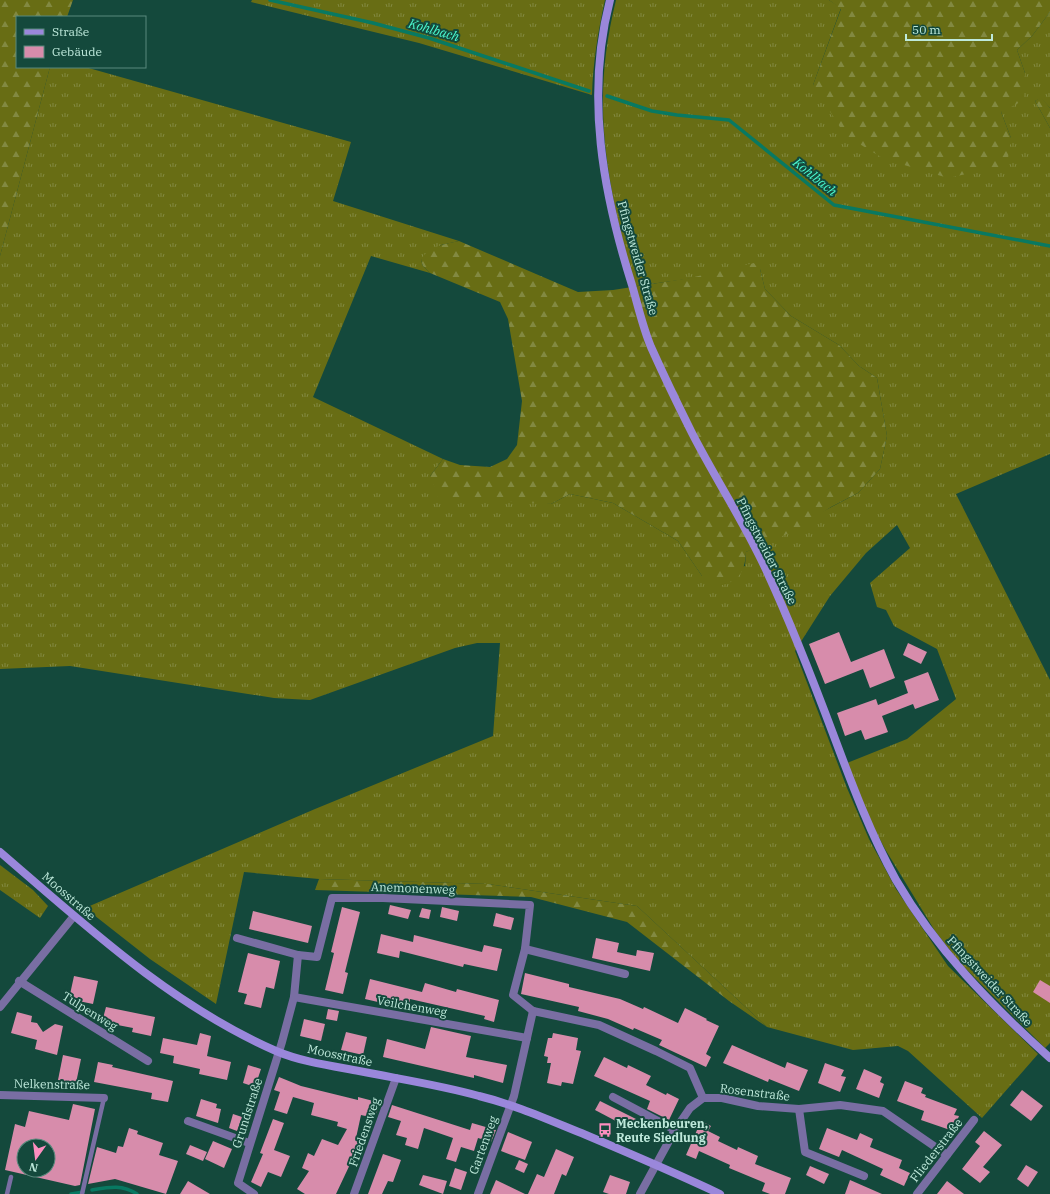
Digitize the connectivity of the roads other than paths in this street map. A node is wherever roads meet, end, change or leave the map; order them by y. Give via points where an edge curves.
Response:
1 (610, 0) edge
2 (0, 852) edge
3 (74, 916) junction
4 (237, 938) dead end
5 (524, 949) junction
6 (298, 954) junction
7 (625, 974) dead end
8 (19, 981) junction
9 (294, 997) junction
10 (0, 1007) edge
11 (533, 1012) junction
12 (527, 1038) junction
13 (279, 1052) junction
14 (1050, 1058) edge
15 (148, 1061) dead end
16 (396, 1078) junction
17 (0, 1096) edge
18 (613, 1097) dead end
19 (104, 1098) joint
20 (703, 1098) junction
21 (511, 1105) junction
22 (799, 1109) junction
23 (974, 1120) dead end
24 (188, 1121) dead end
25 (675, 1130) junction
26 (249, 1143) junction
27 (947, 1155) junction
28 (656, 1165) junction
29 (864, 1176) dead end
30 (11, 1177) dead end
31 (7, 1194) edge
32 (82, 1194) edge
33 (254, 1194) edge
34 (354, 1194) edge
35 (478, 1194) edge
36 (640, 1194) edge
37 (720, 1194) edge
38 (917, 1194) edge

1 - 14 street, Pfingstweider Straße via 599,61 598,112 604,176 619,244 650,345 692,433 766,570 797,641 876,843 897,881 950,958 985,996
2 - 3 street, Moosstraße
3 - 8 street
3 - 13 street, Moosstraße via 122,956 188,1004
4 - 6 street, Anemonenweg
5 - 6 street, Anemonenweg via 530,905 332,898 317,958
5 - 7 street
5 - 11 street, Anemonenweg via 513,995
6 - 9 street
8 - 10 street
8 - 15 street, Tulpenweg
9 - 12 street, Veilchenweg
9 - 13 street
11 - 12 street
11 - 20 street, Anemonenweg via 599,1025 656,1050 690,1068
12 - 21 street
13 - 16 street, Moosstraße via 335,1067
13 - 26 street, Grundstraße
16 - 21 street, Moosstraße
16 - 34 street, Friedensweg
17 - 19 street, Nelkenstraße
18 - 25 street
19 - 32 lane
20 - 22 street, Rosenstraße via 722,1098 758,1106
20 - 25 street, Rosenstraße via 690,1108
21 - 28 street, Moosstraße
21 - 35 street, Gartenweg
22 - 27 street, Rosenstraße via 840,1105 882,1111
22 - 29 street, Rosenstraße via 805,1152
23 - 27 street, Fliederstraße
24 - 26 street
25 - 28 street, Rosenstraße
26 - 33 street, Grundstraße via 238,1182
27 - 38 street, Fliederstraße
28 - 36 street, Rosenstraße
28 - 37 street, Moosstraße
30 - 31 lane

